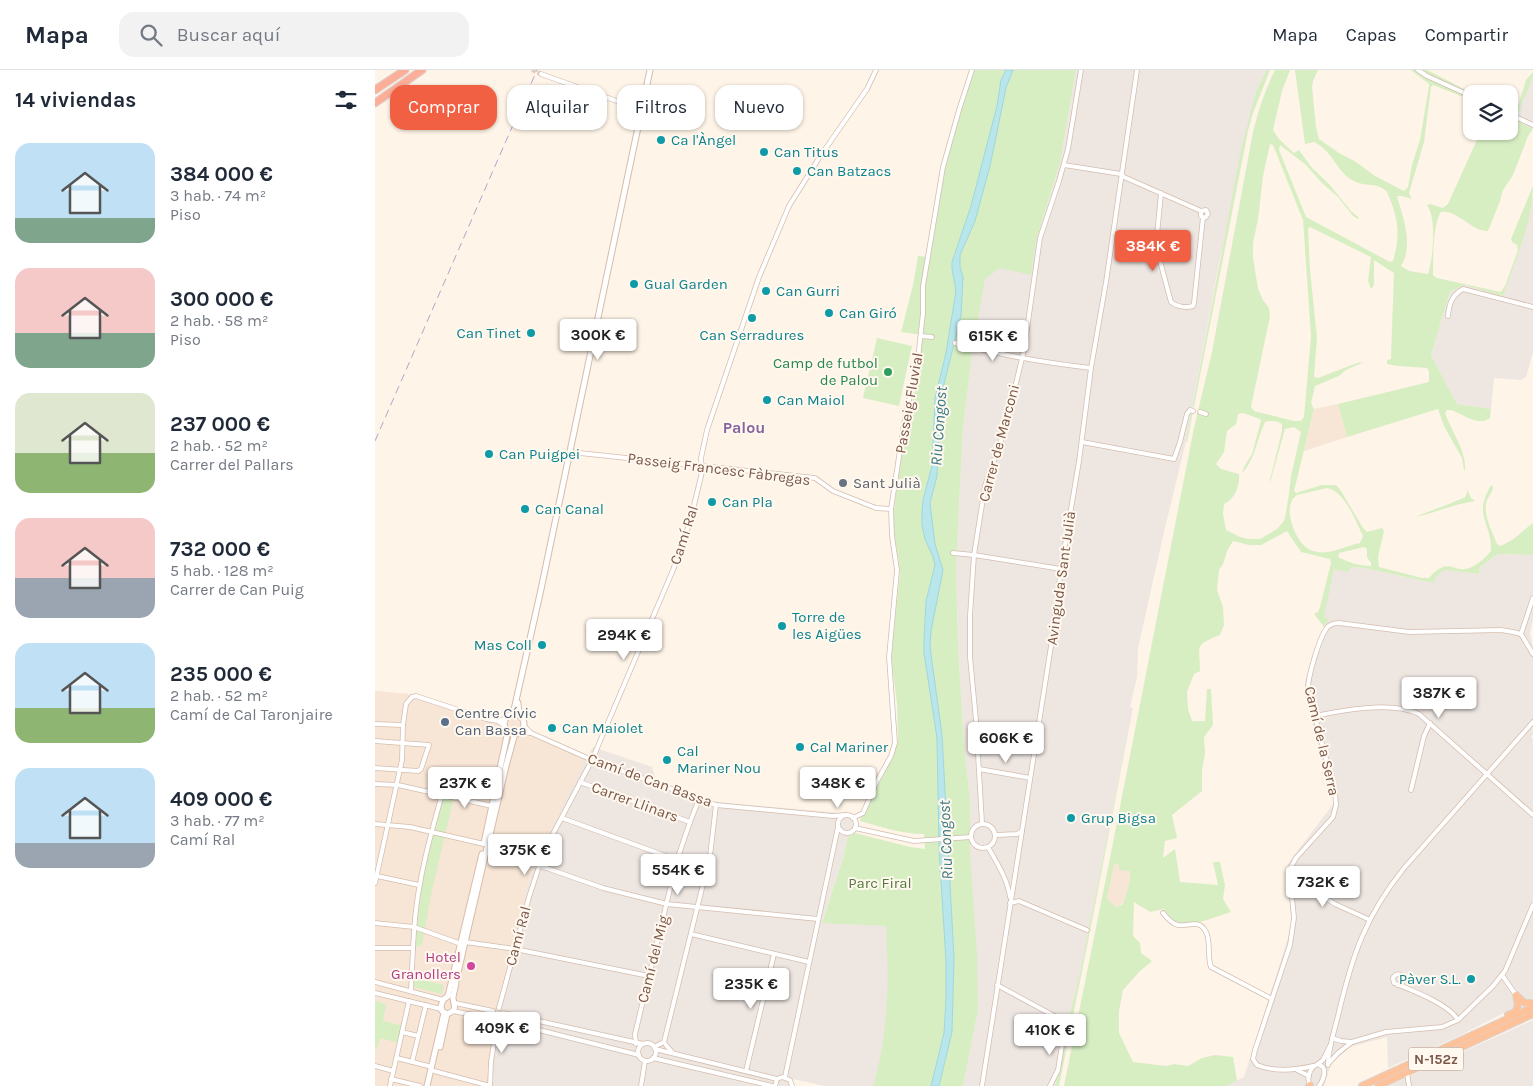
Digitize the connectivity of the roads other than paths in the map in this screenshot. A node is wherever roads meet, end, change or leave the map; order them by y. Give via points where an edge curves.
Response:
1 (405, 70) edge
2 (422, 70) edge
3 (650, 70) edge
4 (876, 70) edge
5 (972, 70) edge
6 (1081, 70) edge
7 (1137, 70) edge
8 (1418, 70) edge
9 (541, 74) dead end
10 (647, 85) edge
11 (375, 90) edge
12 (1463, 92) edge
13 (617, 101) edge
14 (375, 103) edge
15 (1518, 118) edge
16 (1533, 125) edge
17 (638, 130) edge
18 (1064, 166) junction
19 (1121, 174) junction
20 (1161, 192) junction
21 (1201, 211) junction
22 (1203, 218) junction
23 (1533, 307) edge
24 (1448, 316) dead end
25 (921, 336) junction
26 (932, 337) dead end
27 (955, 343) dead end
28 (1021, 359) junction
29 (1091, 368) junction
30 (1193, 411) dead end
31 (1200, 412) dead end
32 (1206, 414) dead end
33 (1081, 442) junction
34 (570, 452) junction
35 (702, 466) junction
36 (891, 509) junction
37 (953, 553) dead end
38 (974, 555) junction
39 (1061, 569) junction
40 (1533, 598) edge
41 (1521, 634) junction
42 (1533, 654) edge
43 (516, 715) junction
44 (1315, 716) junction
45 (506, 718) junction
46 (498, 721) junction
47 (1533, 722) edge
48 (1430, 723) junction
49 (375, 724) edge
50 (403, 725) junction
51 (524, 726) junction
52 (506, 728) junction
53 (517, 732) junction
54 (531, 733) junction
55 (375, 741) edge
56 (403, 742) junction
57 (592, 760) junction
58 (375, 768) edge
59 (979, 769) junction
60 (401, 770) junction
61 (1488, 774) junction
62 (1029, 778) junction
63 (581, 782) junction
64 (375, 784) edge
65 (398, 786) junction
66 (1411, 790) dead end
67 (442, 794) junction
68 (699, 799) junction
69 (716, 805) junction
70 (492, 806) junction
71 (1533, 814) edge
72 (845, 815) junction
73 (833, 816) junction
74 (562, 818) junction
75 (853, 818) junction
76 (689, 822) junction
77 (982, 823) junction
78 (375, 824) edge
79 (388, 824) junction
80 (838, 826) junction
81 (855, 828) junction
82 (431, 831) junction
83 (1022, 831) junction
84 (843, 832) junction
85 (996, 835) junction
86 (969, 838) junction
87 (836, 840) junction
88 (484, 844) junction
89 (988, 847) junction
90 (677, 860) junction
91 (538, 865) junction
92 (1290, 872) junction
93 (377, 876) junction
94 (375, 883) edge
95 (419, 885) junction
96 (1010, 903) junction
97 (667, 904) junction
98 (1533, 905) edge
99 (698, 908) junction
100 (1163, 913) dead end
101 (819, 919) junction
102 (1369, 920) junction
103 (375, 923) edge
104 (414, 927) junction
105 (1087, 930) dead end
106 (691, 934) junction
107 (463, 943) junction
108 (375, 948) edge
109 (413, 948) junction
110 (515, 949) junction
111 (775, 954) junction
112 (809, 962) junction
113 (1502, 975) junction
114 (649, 976) junction
115 (1403, 980) junction
116 (375, 982) edge
117 (997, 985) junction
118 (1398, 985) junction
119 (1406, 987) junction
120 (411, 991) junction
121 (375, 993) edge
122 (1516, 995) junction
123 (1272, 998) junction
124 (452, 999) junction
125 (443, 1000) junction
126 (409, 1001) junction
127 (426, 1005) junction
128 (1531, 1005) edge
129 (1518, 1006) junction
130 (499, 1008) junction
131 (453, 1011) junction
132 (493, 1011) junction
133 (444, 1012) junction
134 (503, 1013) junction
135 (1533, 1015) edge
136 (492, 1019) junction
137 (1458, 1020) junction
138 (499, 1022) junction
139 (402, 1032) junction
140 (635, 1034) junction
141 (419, 1036) junction
142 (1470, 1036) junction
143 (1332, 1038) junction
144 (625, 1041) junction
145 (664, 1042) junction
146 (1351, 1042) junction
147 (636, 1044) junction
148 (643, 1044) junction
149 (1331, 1044) junction
150 (655, 1048) junction
151 (673, 1053) junction
152 (639, 1055) junction
153 (397, 1058) junction
154 (653, 1058) junction
155 (645, 1061) junction
156 (412, 1062) junction
157 (1316, 1065) junction
158 (375, 1066) edge
159 (1326, 1067) junction
160 (433, 1069) junction
161 (393, 1070) junction
162 (1297, 1070) junction
163 (746, 1071) junction
164 (1407, 1073) junction
165 (1309, 1076) junction
166 (785, 1077) junction
167 (391, 1079) junction
168 (777, 1079) junction
169 (390, 1086) edge
170 (420, 1086) edge
171 (429, 1086) edge
172 (490, 1086) edge
173 (641, 1086) edge
174 (773, 1086) edge
175 (792, 1086) edge
176 (982, 1086) edge
177 (1051, 1086) edge
178 (1310, 1086) edge
179 (1319, 1086) edge
180 (1362, 1086) edge
181 (1378, 1086) edge
182 (1409, 1086) edge

1 - 11 highway
2 - 14 highway
3 - 10 main road
4 - 35 street, Camí Ral via 867,89 789,206 759,277 716,404 702,450
5 - 25 street, Passeig Fluvial via 943,167 923,286
6 - 18 street, Carrer de Marconi
7 - 19 street, Avinguda Sant Julià
8 - 12 street
9 - 13 street
15 - 16 street
17 - 34 main road
18 - 19 street
18 - 28 street, Carrer de Marconi via 1040,238
19 - 20 street
19 - 29 street, Avinguda Sant Julià
20 - 21 street
20 - 22 street via 1156,246 1171,302 1175,305 1189,307 1195,303
21 - 22 street
21 - 22 street via 1208,212
23 - 24 street via 1463,289 1455,293
25 - 26 street
25 - 36 street, Passeig Fluvial via 903,424
27 - 28 street
28 - 29 street
28 - 38 street, Carrer de Marconi via 1005,429 985,486
29 - 33 street, Avinguda Sant Julià
30 - 33 street via 1187,414 1174,459
31 - 32 street
33 - 39 street, Avinguda Sant Julià
34 - 35 street, Passeig Francesc Fàbregas
34 - 43 main road via 524,660
35 - 36 street, Passeig Francesc Fàbregas via 815,478 833,491 876,508
35 - 57 street, Camí Ral via 692,514 673,570
36 - 75 street, Passeig Fluvial via 897,570 889,657 895,743 863,813
37 - 38 street
38 - 39 street
38 - 59 street, Carrer de Marconi via 970,656
39 - 62 street, Avinguda Sant Julià
40 - 41 street
41 - 42 street
41 - 44 street, Camí de la Serra via 1501,630 1409,632 1335,623 1325,630 1309,677 1308,690
43 - 45 main road
43 - 51 main road via 523,719
44 - 48 street via 1358,708 1396,708 1414,711
44 - 92 street, Camí de la Serra via 1336,805 1333,817 1292,863
45 - 46 street
45 - 52 main road
46 - 50 street via 417,696 406,704
46 - 52 street
47 - 61 street
48 - 61 street
48 - 66 street
49 - 50 street
50 - 56 street
51 - 53 main road
51 - 54 street, Camí de Can Bassa
52 - 53 main road
52 - 70 main road
53 - 54 street, Camí de Can Bassa
53 - 107 main road
54 - 57 street, Camí de Can Bassa
55 - 56 street
56 - 60 street
56 - 60 street via 429,745 421,769
57 - 63 street, Camí Ral
57 - 68 street, Camí de Can Bassa
58 - 60 street
59 - 62 street
59 - 77 street, Carrer de Marconi
60 - 65 street
61 - 71 street
61 - 102 street via 1405,867
62 - 83 street, Avinguda Sant Julià
63 - 74 street, Camí Ral
63 - 76 street, Carrer Llinars
64 - 65 street
65 - 67 street
65 - 79 street
67 - 70 street
67 - 82 street
68 - 69 street, Camí de Can Bassa
68 - 76 street, Camí del Mig
69 - 73 street, Camí de Can Bassa
69 - 99 street via 710,856
70 - 88 main road
72 - 73 street, Camí de Can Bassa
72 - 75 street
72 - 80 street via 840,818
73 - 80 street
74 - 90 street
74 - 91 street, Camí Ral
75 - 81 street
76 - 90 street, Camí del Mig
77 - 85 street via 990,825
77 - 86 street via 975,826
78 - 79 street
79 - 82 street
79 - 93 street
80 - 84 street
80 - 87 street
81 - 84 street via 851,832
81 - 86 street via 919,842
82 - 88 street
82 - 95 street
83 - 85 street
83 - 96 street, Avinguda Sant Julià
84 - 87 street
85 - 89 street
86 - 89 street via 979,847
87 - 101 street
88 - 107 main road
89 - 96 street via 1008,885
90 - 97 street, Camí del Mig
91 - 97 street via 603,888
91 - 110 street, Camí Ral
92 - 102 street via 1335,904
92 - 123 street via 1293,932
93 - 94 street
93 - 95 street
95 - 104 street
96 - 105 street via 1019,901
96 - 117 street, Avinguda Sant Julià
97 - 99 street
97 - 114 street, Camí del Mig
98 - 113 street
99 - 101 street
99 - 106 street
100 - 123 street via 1178,925 1193,923 1202,926 1207,933 1211,967
101 - 112 street
102 - 143 street via 1354,954
103 - 104 street
104 - 107 street
104 - 109 street
106 - 111 street
106 - 145 street
107 - 110 street
107 - 124 main road
108 - 109 street
109 - 120 street
110 - 114 street
110 - 130 street, Camí Ral
111 - 112 street
111 - 163 street
112 - 166 street
113 - 122 street
113 - 137 street
114 - 140 street, Camí del Mig
115 - 118 street
115 - 118 street via 1401,975 1396,975 1393,980
115 - 119 street
116 - 120 street
117 - 176 street, Avinguda Sant Julià
117 - 177 street via 1060,1019 1064,1033 1058,1070
118 - 119 street
119 - 137 street via 1450,1010
120 - 125 street
121 - 126 street
122 - 128 highway
122 - 129 highway
123 - 162 street via 1253,1055 1254,1062 1261,1067
124 - 125 main road
124 - 131 main road
124 - 132 street
125 - 133 main road
126 - 127 street
126 - 139 street
127 - 133 street
127 - 141 street
128 - 129 highway
128 - 142 highway, N-152z
129 - 142 highway via 1513,1013
130 - 132 street
130 - 134 street
131 - 133 main road
131 - 136 street
132 - 136 street
133 - 160 main road
134 - 138 street
134 - 144 street
135 - 164 highway, N-152z
136 - 138 street
137 - 146 street via 1442,1028 1386,1032
138 - 152 street
138 - 172 street
139 - 141 street
139 - 153 street
140 - 144 street
140 - 147 street, Camí del Mig
141 - 156 street
142 - 180 highway, N-152z
143 - 146 street
143 - 149 street
144 - 147 street
145 - 150 street
145 - 151 street
146 - 159 street
147 - 148 street
148 - 150 street
148 - 152 street
149 - 157 street via 1323,1060
149 - 159 street
150 - 151 street
150 - 154 street
151 - 163 street
152 - 155 street
153 - 156 street
153 - 161 street
154 - 155 street
154 - 174 street
155 - 173 street
156 - 160 street
157 - 159 street
157 - 162 street
157 - 165 street
158 - 161 street
159 - 179 street
160 - 171 main road
160 - 172 street
161 - 167 street
162 - 165 street
163 - 168 street
164 - 181 highway, N-152z
164 - 182 street
165 - 178 street
166 - 168 street
166 - 175 street
167 - 169 street
167 - 170 street
168 - 174 street

